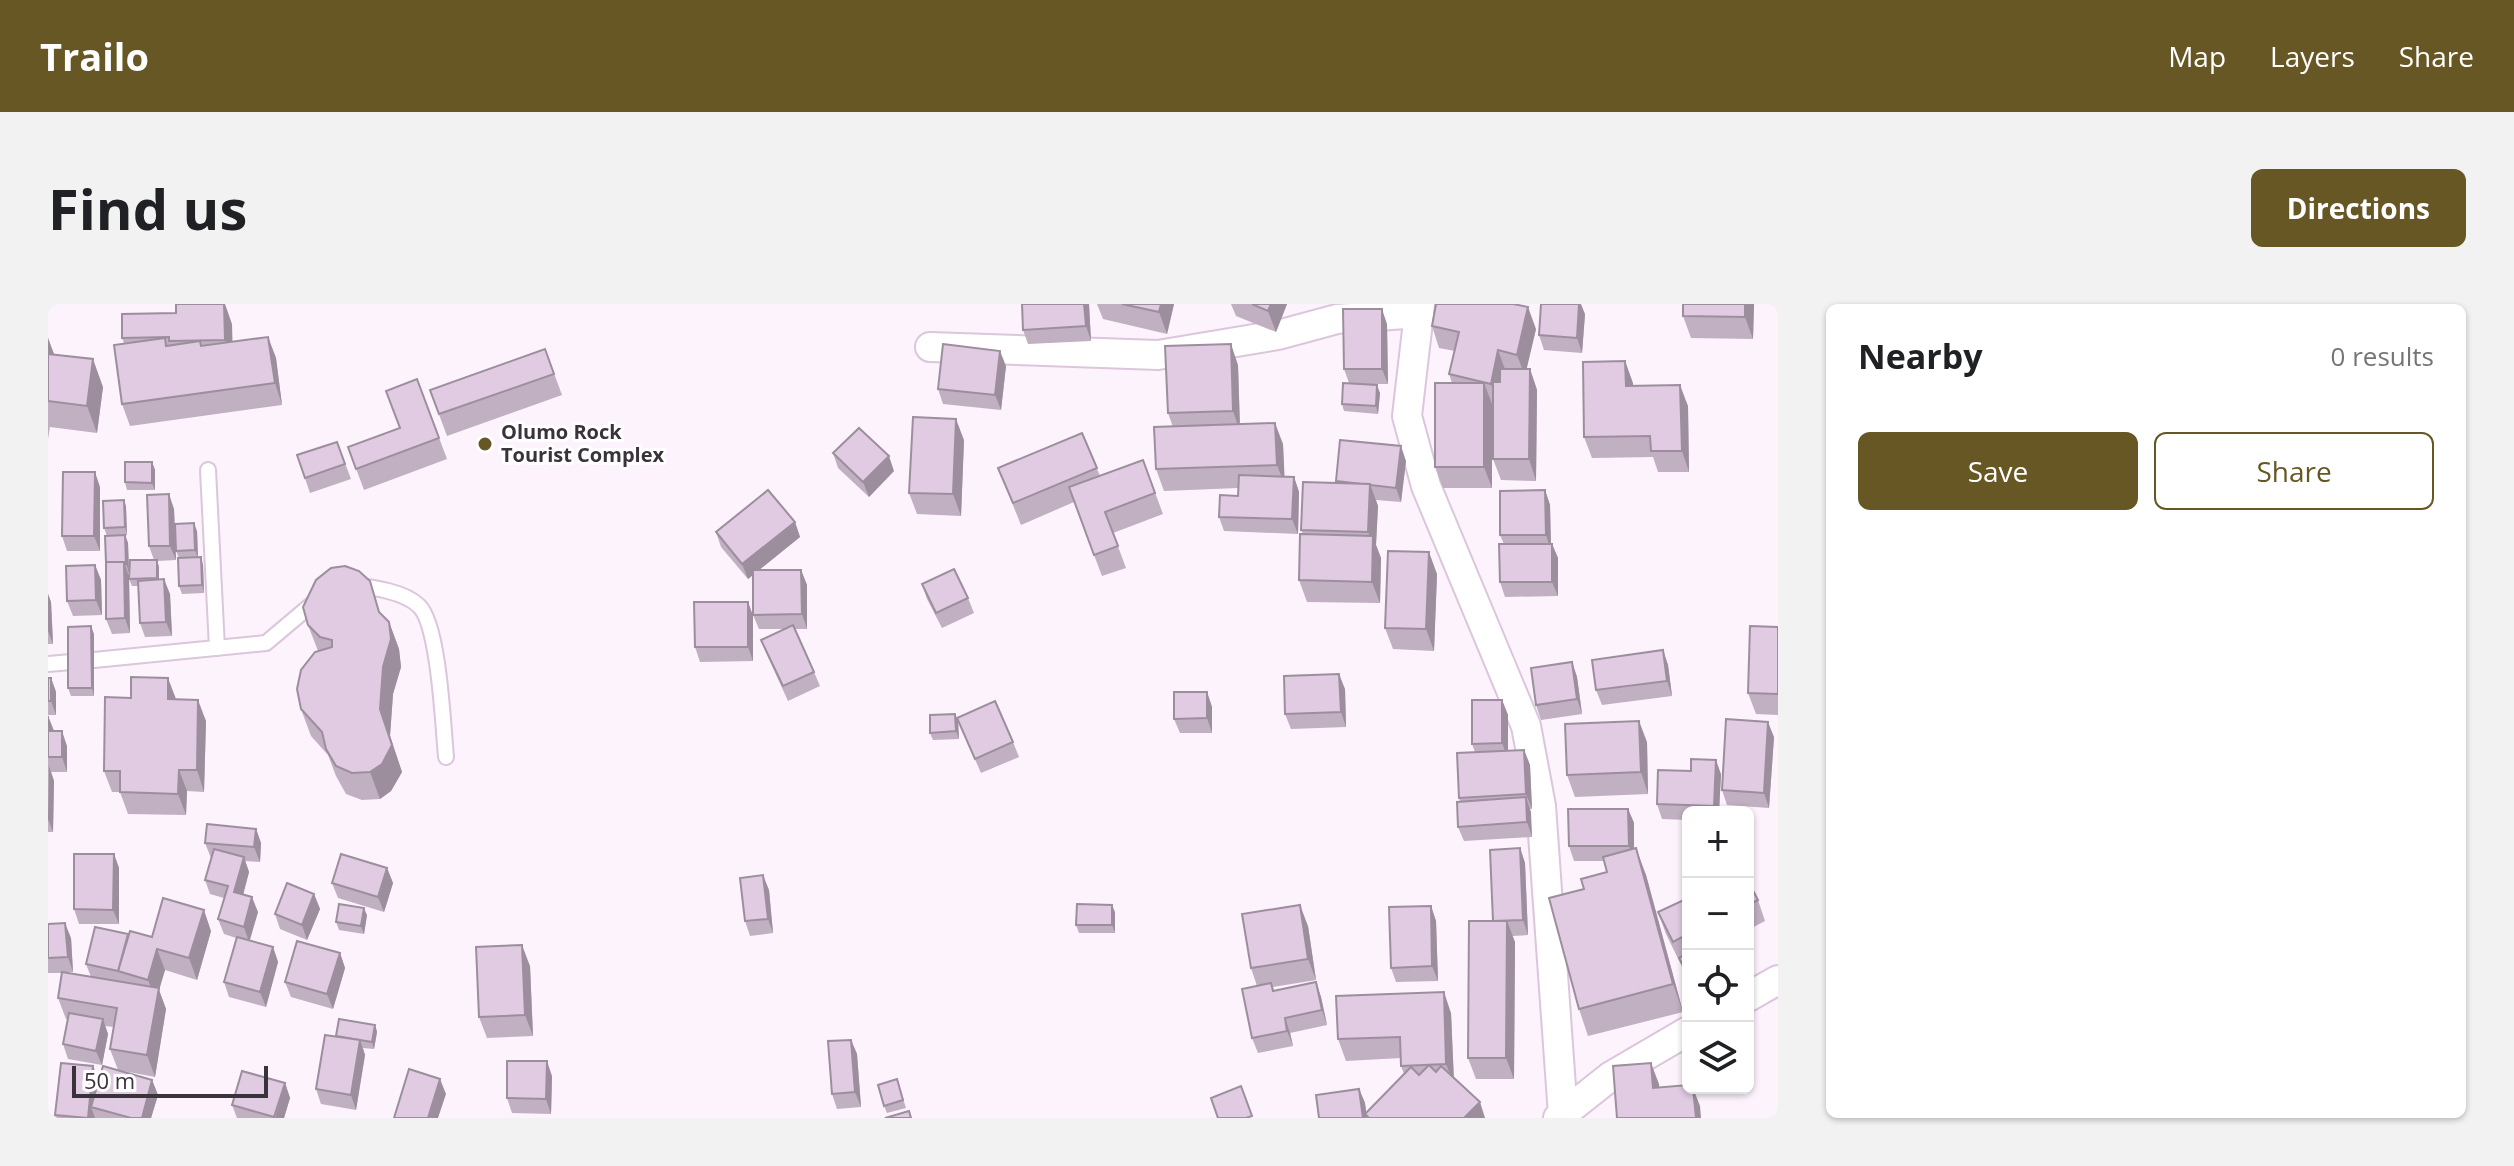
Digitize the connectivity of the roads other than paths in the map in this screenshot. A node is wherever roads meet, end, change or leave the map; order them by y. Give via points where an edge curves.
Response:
1 (1420, 308) edge
2 (930, 347) dead end
3 (208, 470) dead end
4 (217, 648) junction
5 (94, 660) edge
6 (71, 662) edge
7 (48, 664) edge
8 (446, 757) dead end
9 (1778, 980) edge
10 (1754, 994) edge
11 (1682, 1035) edge
12 (1560, 1116) edge

1 - 2 street via 1158,355
1 - 12 street via 1407,416 1426,486 1526,726 1541,806
3 - 4 lane
4 - 5 lane
4 - 8 lane via 266,643 299,612 338,591 378,588 419,605 432,629
6 - 7 lane
9 - 10 street
11 - 12 street via 1611,1076

